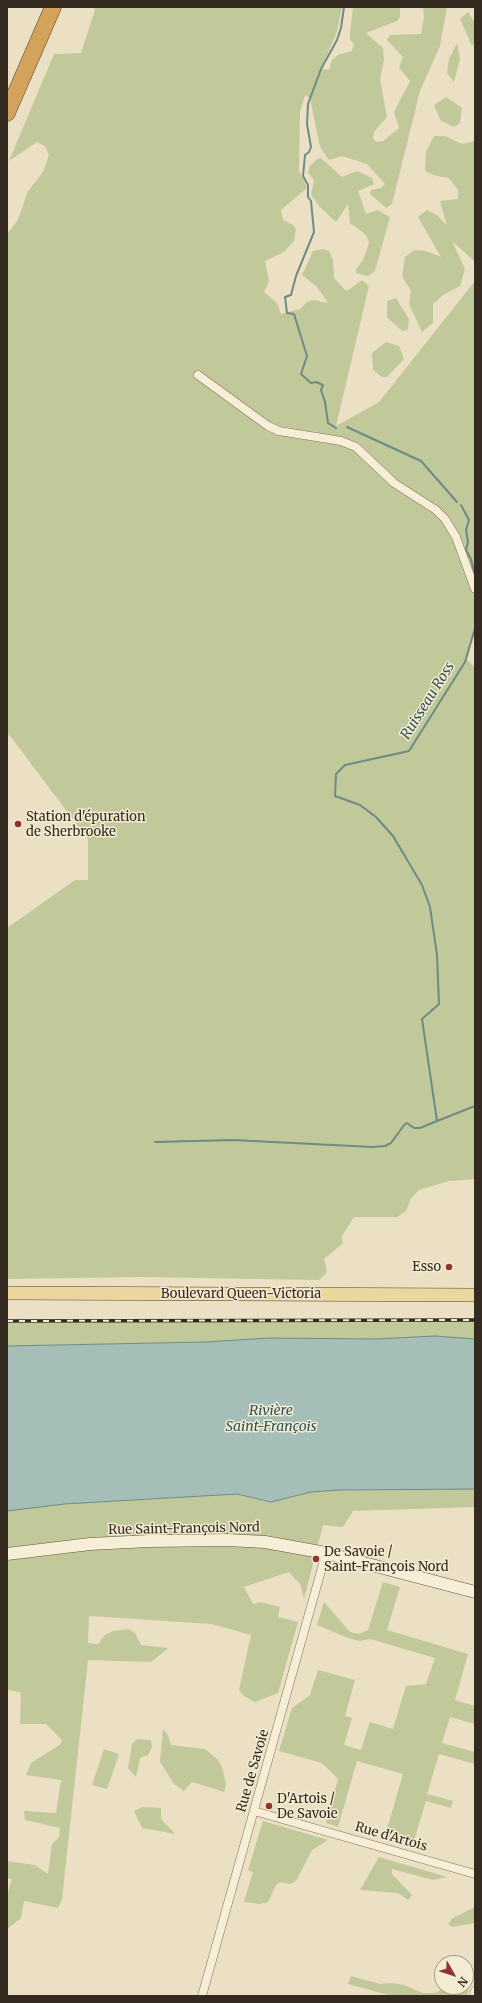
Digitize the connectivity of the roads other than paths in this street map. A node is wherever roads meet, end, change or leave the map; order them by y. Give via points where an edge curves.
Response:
1 (53, 7) edge
2 (7, 113) edge
3 (198, 375) dead end
4 (475, 589) edge
5 (7, 1293) edge
6 (475, 1295) edge
7 (326, 1553) junction
8 (7, 1554) edge
9 (475, 1592) edge
10 (254, 1811) junction
11 (475, 1874) edge
12 (475, 1991) edge
13 (202, 1996) edge
14 (474, 1996) edge

1 - 2 highway
3 - 4 street via 268,426 279,431 341,441 356,447 394,483 436,510 445,519 456,537
5 - 6 main road, Boulevard Queen-Victoria
7 - 8 street, Rue Saint-François Nord via 272,1543 213,1540 90,1544
7 - 9 street, Rue Saint-François Nord
7 - 10 street, Rue de Savoie
10 - 11 street, Rue d'Artois
10 - 13 street, Rue de Savoie
12 - 14 street

